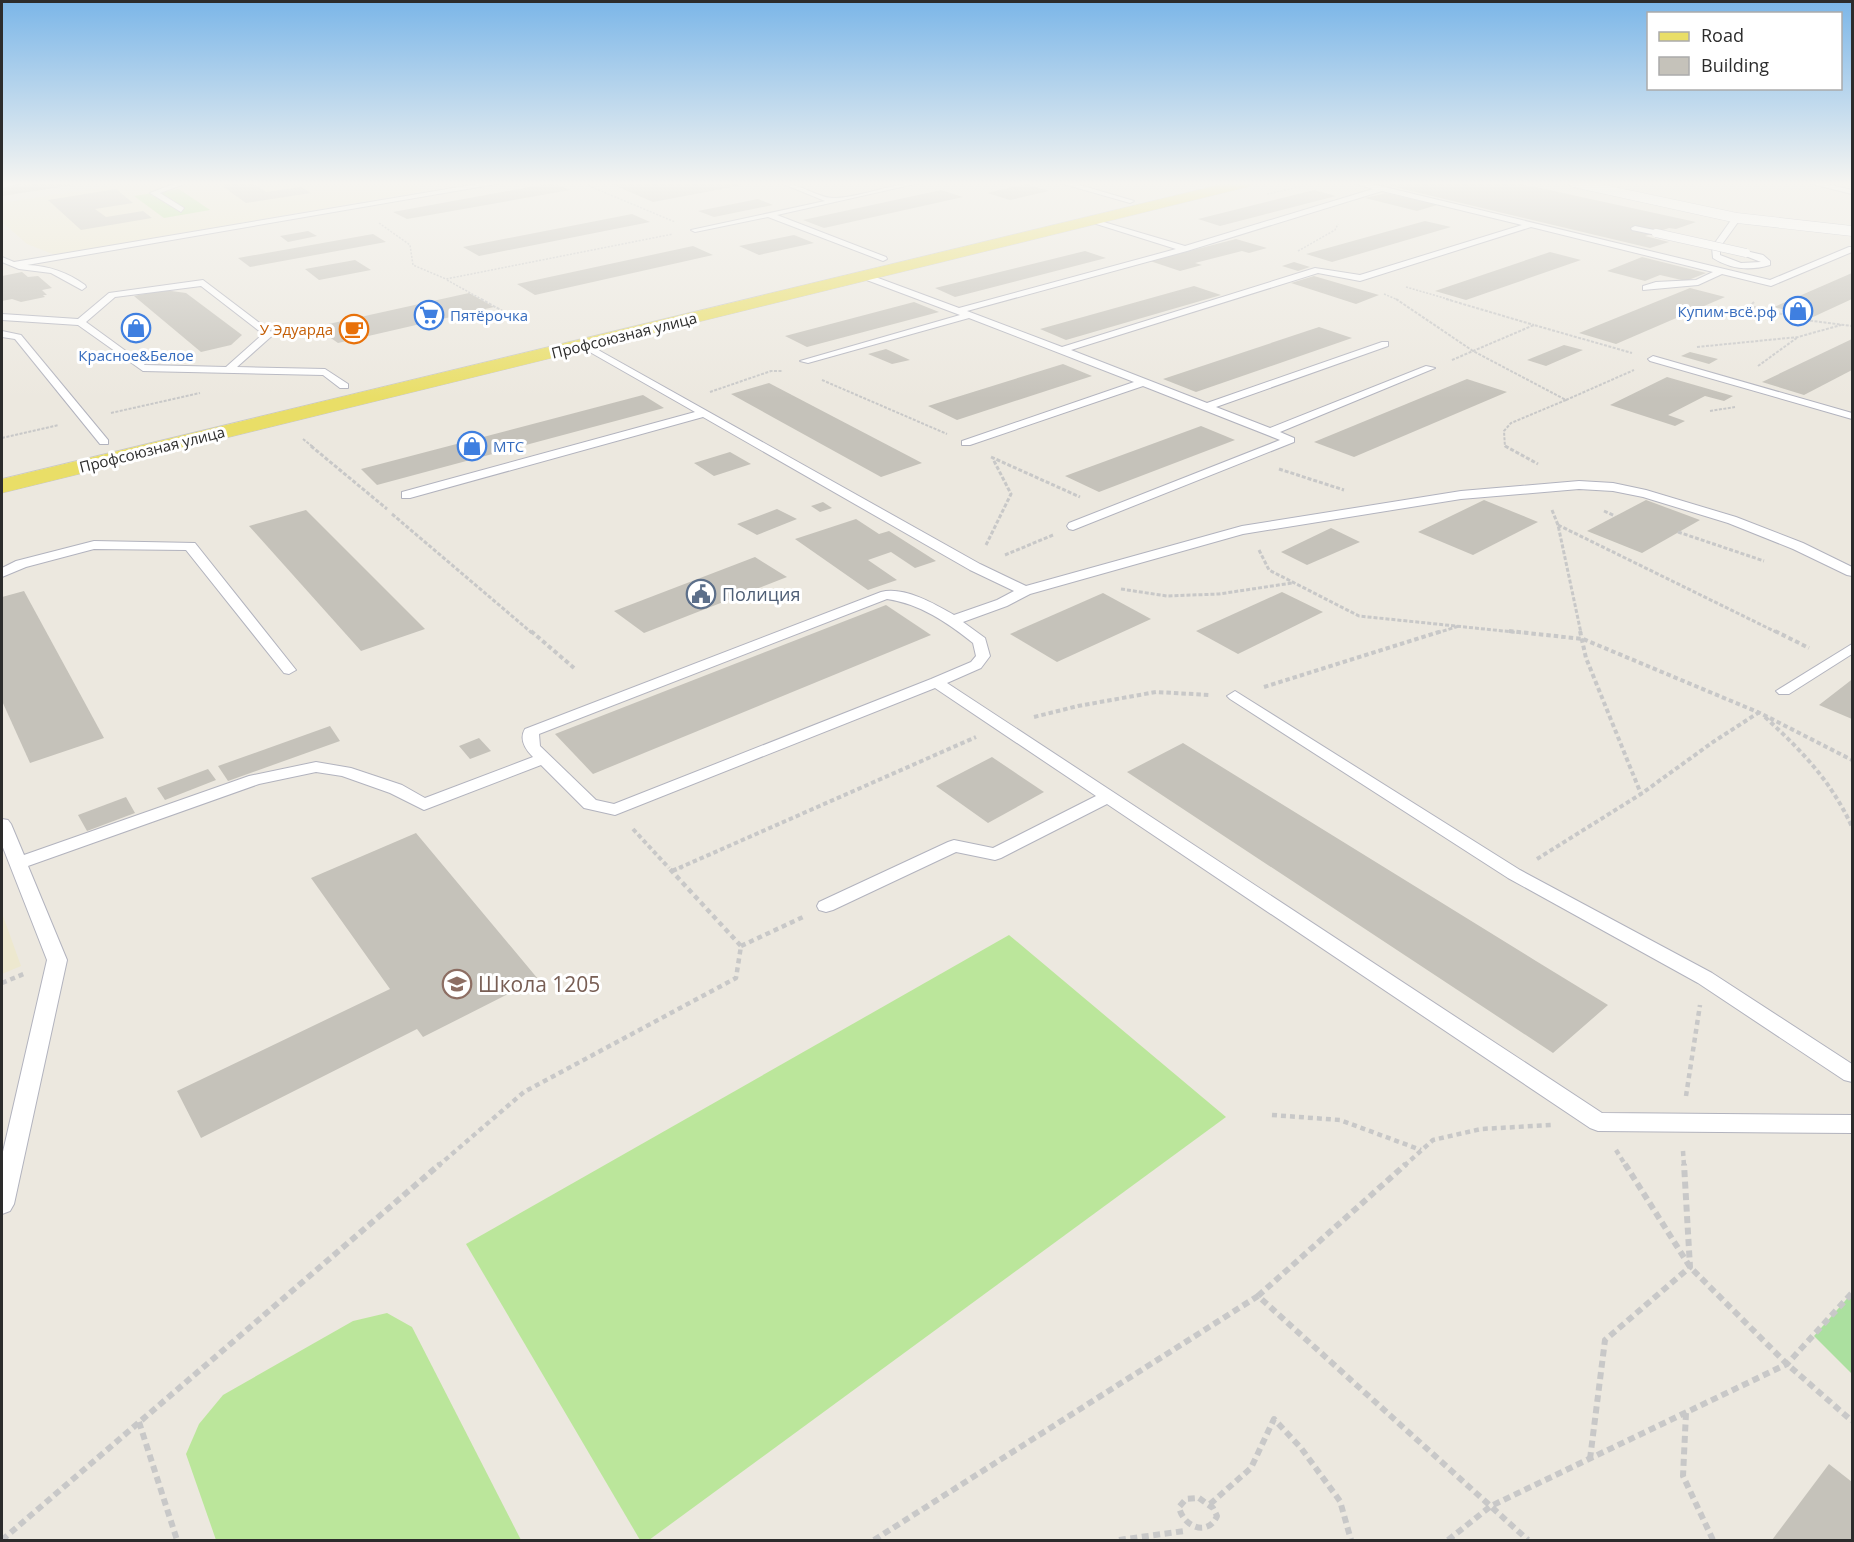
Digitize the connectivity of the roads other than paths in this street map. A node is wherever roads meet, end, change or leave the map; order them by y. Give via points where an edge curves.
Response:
1 (73, 255) edge
2 (873, 255) edge
3 (900, 255) edge
4 (954, 255) edge
5 (1162, 255) edge
6 (1434, 255) edge
7 (1655, 255) edge
8 (1716, 255) edge
9 (1754, 255) edge
10 (1837, 255) edge
11 (2, 259) edge
12 (883, 259) junction
13 (12, 265) junction
14 (1721, 271) junction
15 (867, 277) junction
16 (82, 287) dead end
17 (1646, 288) dead end
18 (959, 311) junction
19 (970, 315) junction
20 (2, 317) edge
21 (80, 322) junction
22 (2, 334) edge
23 (1385, 344) dead end
24 (584, 345) junction
25 (1062, 350) junction
26 (1653, 359) road end
27 (805, 361) dead end
28 (1430, 368) road end
29 (228, 370) junction
30 (1144, 382) junction
31 (344, 386) junction
32 (1207, 407) junction
33 (704, 412) junction
34 (1852, 416) edge
35 (1270, 432) junction
36 (104, 442) junction
37 (966, 443) road end
38 (2, 466) edge
39 (2, 486) edge
40 (406, 495) dead end
41 (1073, 526) road end
42 (1852, 572) edge
43 (2, 573) edge
44 (1025, 591) junction
45 (954, 620) junction
46 (1852, 648) edge
47 (290, 670) dead end
48 (936, 682) junction
49 (1784, 691) dead end
50 (1235, 696) road end
51 (544, 758) junction
52 (1110, 796) junction
53 (2, 824) edge
54 (18, 864) junction
55 (826, 906) road end
56 (1852, 1074) edge
57 (1852, 1124) edge
58 (2, 1204) edge

1 - 13 lane
2 - 12 lane
3 - 12 main road, Профсоюзная улица
4 - 15 main road, Профсоюзная улица
5 - 18 lane
6 - 25 lane via 1360,278 1318,270
7 - 14 lane
8 - 9 lane, bridge via 1730,263 1767,263
10 - 14 lane via 1772,283
11 - 13 lane
12 - 31 main road, Профсоюзная улица
13 - 16 lane via 65,275
14 - 17 lane via 1698,282
15 - 18 lane
15 - 24 main road, Профсоюзная улица
18 - 19 lane
19 - 25 lane
19 - 27 lane
20 - 21 lane
21 - 29 lane via 143,368
21 - 29 lane via 112,295 203,283 269,334
22 - 36 lane via 18,337
23 - 32 lane
24 - 33 lane
24 - 39 main road, Профсоюзная улица
25 - 30 lane
26 - 34 lane via 1838,408
28 - 35 lane
29 - 31 lane via 325,372
30 - 32 lane
30 - 37 lane
31 - 36 main road, Профсоюзная улица
32 - 35 lane
33 - 40 lane
33 - 44 lane via 975,567
35 - 41 lane via 1290,440
36 - 38 main road, Профсоюзная улица
42 - 44 lane via 1732,520 1646,494 1579,485 1461,495 1242,530
43 - 47 lane via 94,544 190,546
44 - 45 lane
45 - 48 lane via 980,640 983,656 976,665
45 - 51 lane via 907,596 886,595 531,732 532,747
46 - 49 lane
48 - 51 lane via 615,810 590,804
48 - 52 lane
50 - 56 lane via 1514,874 1705,978
51 - 54 lane via 424,805 396,789 316,767 255,780
52 - 55 lane via 995,854 954,846
52 - 57 lane via 1598,1122
53 - 54 lane
54 - 58 lane via 57,960

